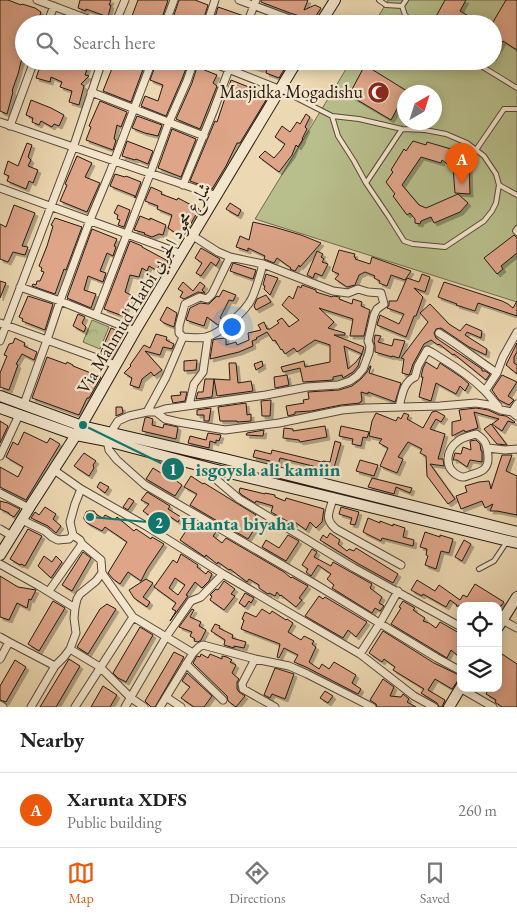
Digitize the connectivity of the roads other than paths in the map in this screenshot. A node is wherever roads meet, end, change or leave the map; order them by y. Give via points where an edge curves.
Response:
1 (37, 0) edge
2 (125, 0) edge
3 (174, 0) edge
4 (215, 0) edge
5 (239, 0) edge
6 (334, 0) edge
7 (379, 0) edge
8 (406, 0) edge
9 (255, 3) edge
10 (54, 6) junction
11 (402, 6) junction
12 (50, 15) edge
13 (78, 15) edge
14 (119, 15) edge
15 (168, 15) edge
16 (210, 15) edge
17 (250, 15) edge
18 (282, 15) edge
19 (325, 15) edge
20 (405, 15) edge
21 (31, 70) edge
22 (99, 70) edge
23 (149, 70) edge
24 (191, 70) edge
25 (229, 70) edge
26 (231, 70) edge
27 (292, 70) edge
28 (488, 70) edge
29 (517, 88) edge
30 (281, 90) junction
31 (92, 92) junction
32 (517, 108) edge
33 (134, 109) junction
34 (332, 116) junction
35 (0, 122) edge
36 (168, 122) junction
37 (10, 126) junction
38 (397, 128) edge
39 (401, 130) edge
40 (425, 130) edge
41 (204, 136) junction
42 (73, 148) junction
43 (476, 150) junction
44 (114, 160) junction
45 (150, 174) junction
46 (366, 183) junction
47 (183, 185) junction
48 (499, 185) junction
49 (0, 188) edge
50 (517, 195) edge
51 (217, 196) junction
52 (51, 207) junction
53 (90, 220) junction
54 (517, 228) edge
55 (517, 233) edge
56 (127, 234) junction
57 (193, 236) junction
58 (182, 254) junction
59 (230, 257) junction
60 (263, 264) junction
61 (20, 287) junction
62 (60, 301) junction
63 (96, 316) junction
64 (3, 324) edge
65 (135, 331) junction
66 (517, 332) edge
67 (439, 333) dead end
68 (183, 336) junction
69 (208, 337) junction
70 (47, 340) junction
71 (0, 341) edge
72 (116, 365) junction
73 (497, 373) junction
74 (486, 391) junction
75 (0, 396) edge
76 (24, 404) junction
77 (517, 404) edge
78 (189, 405) junction
79 (399, 407) junction
80 (0, 408) edge
81 (147, 412) junction
82 (156, 412) junction
83 (512, 413) edge
84 (19, 415) junction
85 (79, 430) junction
86 (109, 436) junction
87 (488, 448) junction
88 (517, 449) edge
89 (0, 456) edge
90 (213, 469) junction
91 (54, 470) junction
92 (266, 470) junction
93 (264, 481) junction
94 (81, 488) junction
95 (0, 493) edge
96 (333, 498) junction
97 (29, 508) junction
98 (22, 520) junction
99 (0, 529) edge
100 (517, 532) edge
101 (12, 536) junction
102 (73, 536) junction
103 (512, 542) edge
104 (82, 544) junction
105 (0, 555) edge
106 (0, 564) edge
107 (401, 565) dead end
108 (479, 570) dead end
109 (102, 573) junction
110 (222, 574) junction
111 (398, 591) junction
112 (49, 592) junction
113 (517, 597) edge
114 (75, 608) junction
115 (133, 617) junction
116 (502, 621) edge
117 (380, 623) junction
118 (502, 624) edge
119 (457, 625) edge
120 (517, 628) edge
121 (0, 637) edge
122 (166, 637) junction
123 (10, 642) junction
124 (70, 649) junction
125 (193, 653) junction
126 (360, 654) junction
127 (0, 659) edge
128 (255, 659) junction
129 (186, 664) junction
130 (55, 666) junction
131 (100, 667) junction
132 (457, 669) edge
133 (458, 692) edge
134 (467, 692) edge
135 (166, 697) junction
136 (131, 698) junction
137 (223, 700) dead end
138 (31, 707) edge
139 (75, 707) edge
140 (125, 707) edge
141 (144, 707) edge
142 (160, 707) edge
143 (181, 707) edge
144 (275, 707) edge
145 (372, 707) edge
146 (434, 707) edge
147 (449, 707) edge
148 (493, 707) edge

1 - 10 street
2 - 14 street
3 - 15 street
4 - 16 street
5 - 9 street
6 - 19 main road
7 - 11 lane via 386,5
8 - 11 lane
9 - 17 street
9 - 18 street
10 - 12 street
10 - 13 street
11 - 20 lane
21 - 37 street
22 - 31 street
23 - 33 street
24 - 36 street
25 - 41 street
26 - 30 street
27 - 30 main road, Via Mahmud Harbi شارع محمود الحربي
28 - 29 lane
30 - 34 lane
30 - 51 main road, Via Mahmud Harbi شارع محمود الحربي
31 - 33 street
31 - 42 street
32 - 43 lane via 504,109
33 - 36 street
33 - 44 street
34 - 38 lane
34 - 46 lane via 338,136
35 - 37 street
36 - 41 street
36 - 45 street
37 - 42 street
39 - 46 lane
40 - 43 lane via 446,134
41 - 47 street
42 - 44 street
42 - 52 street
43 - 48 lane via 496,174
44 - 45 street
44 - 53 street
45 - 47 street
45 - 56 street
46 - 48 lane via 404,241 445,247 484,221 496,203
47 - 51 street
48 - 50 lane
49 - 52 street
51 - 57 main road, Via Mahmud Harbi شارع محمود الحربي
52 - 53 street
52 - 61 street
53 - 56 street
53 - 62 street
54 - 55 lane
56 - 58 street
56 - 63 street
57 - 58 main road, Via Mahmud Harbi شارع محمود الحربي
57 - 59 street
58 - 65 main road, Via Mahmud Harbi شارع محمود الحربي
59 - 60 street
59 - 68 street via 207,300 200,297 185,304 179,333
60 - 69 street via 250,302 222,330
60 - 78 street via 333,291 348,293 358,289 381,293 384,304 374,315 368,341 369,353 363,369 353,379 338,385
61 - 62 street
61 - 64 street
62 - 63 street
62 - 70 street
63 - 65 street
64 - 70 street
64 - 71 street
65 - 72 main road, Via Mahmud Harbi شارع محمود الحربي
66 - 73 street
67 - 73 street
68 - 69 street
68 - 81 street
69 - 78 street via 204,372 194,384
70 - 72 street
70 - 76 street
72 - 85 main road, Via Mahmud Harbi شارع محمود الحربي
73 - 74 street
74 - 79 street via 452,364 427,350 415,377 406,384
74 - 83 street via 494,402
75 - 76 main road
76 - 85 main road
77 - 83 street
78 - 82 street
79 - 82 street via 342,410 225,430 165,419
79 - 83 street via 476,403 490,404
80 - 84 main road
81 - 82 street
81 - 86 street via 118,422
84 - 85 main road
84 - 89 street
85 - 86 main road
85 - 91 main road, Via Mahmud Harbi شارع محمود الحربي
86 - 90 main road
86 - 92 main road
86 - 117 street via 109,450 145,485
87 - 87 street via 483,438 476,434 459,440 448,455 452,470 460,477 483,471 488,462
87 - 88 street
90 - 93 main road
90 - 111 street via 218,481 239,499
91 - 94 street
91 - 97 main road, Via Mahmud Harbi شارع محمود الحربي
92 - 93 main road
92 - 100 main road
93 - 96 main road
94 - 102 street via 70,522
94 - 110 street
95 - 97 street
96 - 103 main road
96 - 107 street via 328,519 330,524
97 - 98 main road, Via Mahmud Harbi شارع محمود الحربي
98 - 101 main road, Via Mahmud Harbi شارع محمود الحربي
98 - 102 street via 58,540
99 - 101 street
101 - 105 main road, Via Mahmud Harbi شارع محمود الحربي
102 - 104 street
103 - 108 lane via 494,561
104 - 109 street via 102,560
104 - 112 street
106 - 112 street
109 - 114 street via 80,594
109 - 115 street
110 - 122 street via 201,597 191,601
110 - 126 street
111 - 117 street
111 - 119 street
112 - 114 street
113 - 116 main road
114 - 124 street via 76,633
115 - 122 street
115 - 131 street
117 - 126 street
117 - 132 street
118 - 120 street
121 - 123 street
122 - 125 street
122 - 136 street
123 - 127 street
123 - 130 street
124 - 130 street
124 - 131 street
125 - 128 street via 203,645
125 - 129 street
126 - 146 street via 414,696
128 - 144 street via 242,684 243,689
128 - 145 street via 289,666
129 - 135 street
129 - 137 street
130 - 138 street
131 - 136 street
131 - 139 street
133 - 147 main road
134 - 148 street
135 - 142 street
135 - 143 street
136 - 140 street
136 - 141 street

